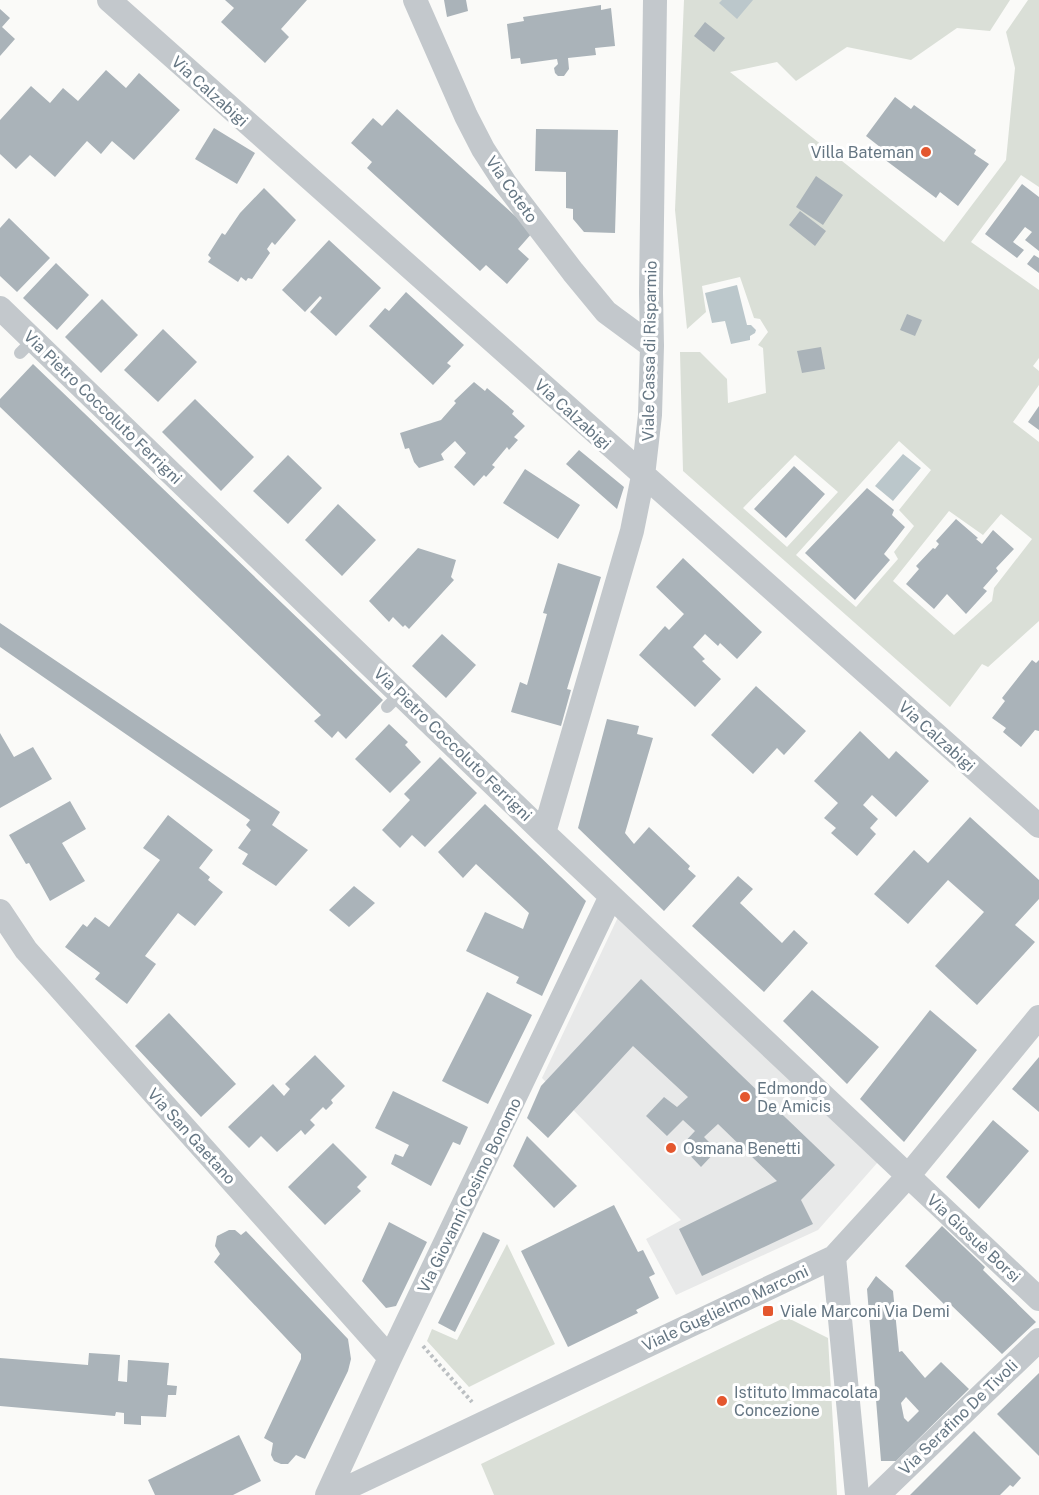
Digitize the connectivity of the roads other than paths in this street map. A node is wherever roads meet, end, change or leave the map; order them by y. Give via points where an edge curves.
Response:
1 (109, 0) edge
2 (415, 0) edge
3 (655, 0) edge
4 (0, 309) edge
5 (652, 346) junction
6 (644, 477) junction
7 (1039, 826) edge
8 (544, 832) junction
9 (611, 896) junction
10 (0, 911) edge
11 (1039, 1017) edge
12 (908, 1176) junction
13 (834, 1257) junction
14 (1039, 1299) edge
15 (1039, 1340) edge
16 (390, 1358) junction
17 (327, 1495) edge
18 (332, 1495) edge
19 (857, 1495) edge
20 (879, 1495) edge

1 - 6 street, Via Calzabigi
2 - 5 street, Via Coteto via 466,116 505,183 606,312
3 - 5 street, Viale Cassa di Risparmio
4 - 8 street, Via Pietro Coccoluto Ferrigni via 26,346 394,700
5 - 6 street, Viale Cassa di Risparmio
6 - 7 street, Via Calzabigi
6 - 8 street, Viale Cassa di Risparmio via 632,531
8 - 9 street, Via Pietro Coccoluto Ferrigni
9 - 12 street, Via Pietro Coccoluto Ferrigni
9 - 16 street, Via Giovanni Cosimo Bonomo
10 - 16 street, Via San Gaetano via 26,950
11 - 12 street, Viale Guglielmo Marconi
12 - 13 street, Viale Guglielmo Marconi
12 - 14 street, Via Giosuè Borsi
13 - 18 street, Viale Guglielmo Marconi
13 - 19 street
15 - 20 street, Via Serafino De Tivoli
16 - 17 street, Via Giovanni Cosimo Bonomo

